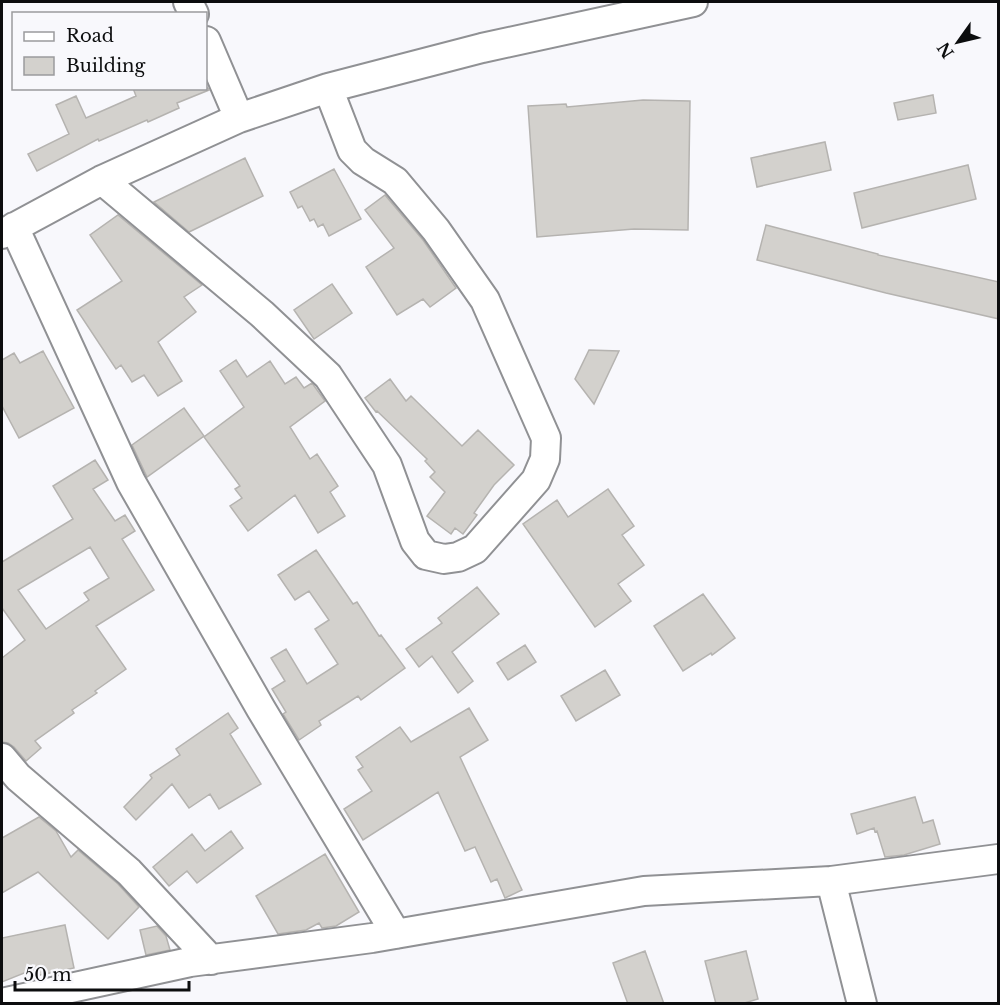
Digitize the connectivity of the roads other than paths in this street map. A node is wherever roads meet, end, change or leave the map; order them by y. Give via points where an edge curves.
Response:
1 (693, 2) edge
2 (207, 43) edge
3 (328, 88) junction
4 (239, 118) junction
5 (102, 180) junction
6 (8, 231) edge
7 (2, 758) edge
8 (999, 859) edge
9 (831, 881) junction
10 (396, 934) junction
11 (211, 960) junction
12 (2, 1003) edge
13 (862, 1004) edge

1 - 3 street via 482,48
2 - 4 street
3 - 4 street
3 - 5 street via 352,150 395,181 436,230 485,300 546,438 545,459 536,480 475,549 458,557 426,555 415,541 387,465 328,376 262,314
4 - 5 street
5 - 6 street
6 - 10 street via 131,482
7 - 11 street via 18,777 129,872
8 - 9 street
9 - 10 street via 644,891
9 - 13 street
10 - 11 street
11 - 12 street

